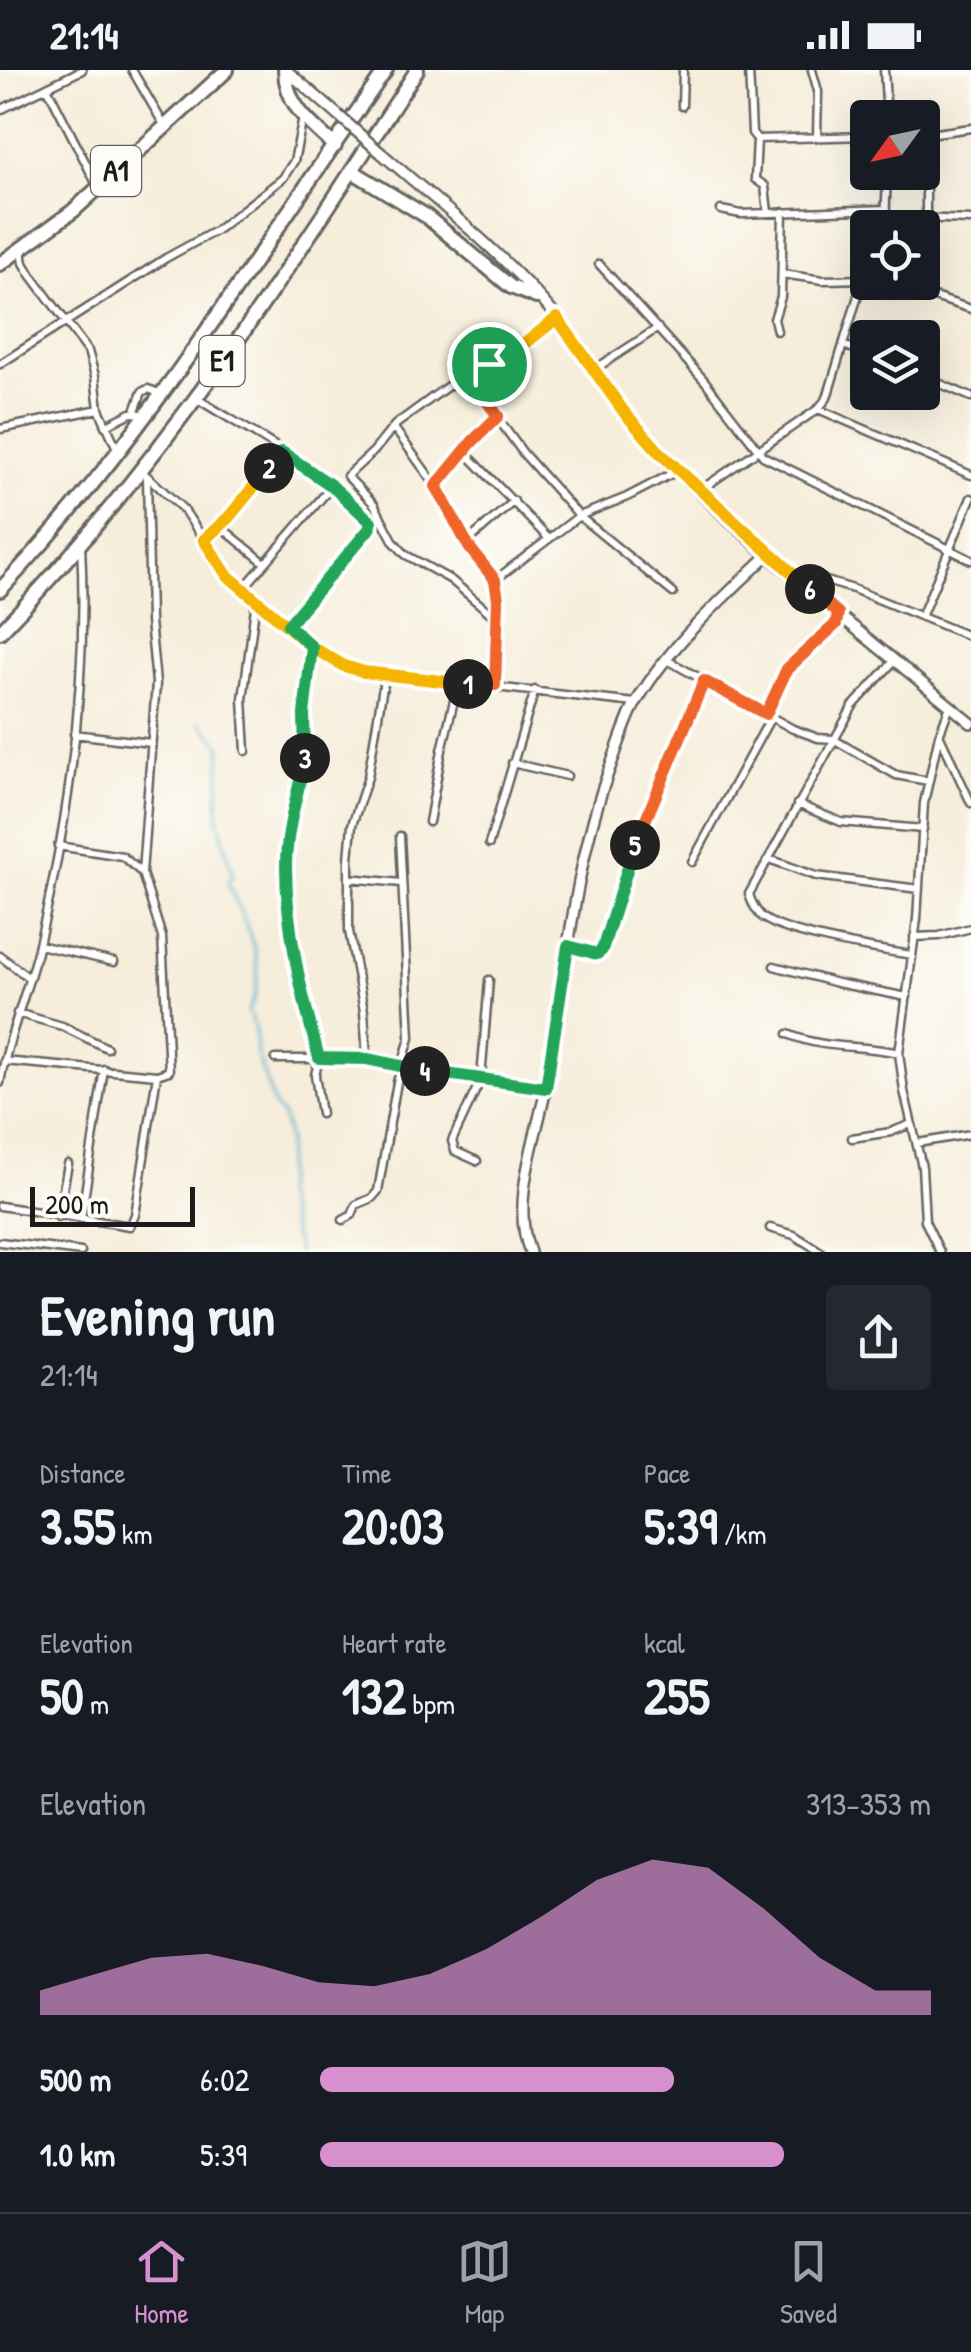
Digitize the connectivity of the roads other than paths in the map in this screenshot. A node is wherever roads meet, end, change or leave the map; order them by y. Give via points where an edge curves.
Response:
1 (82, 70) edge
2 (132, 70) edge
3 (227, 70) edge
4 (286, 70) edge
5 (386, 70) edge
6 (417, 70) edge
7 (683, 70) edge
8 (750, 70) edge
9 (812, 70) edge
10 (884, 70) edge
11 (47, 87) junction
12 (886, 100) edge
13 (682, 106) dead end
14 (0, 110) edge
15 (303, 117) junction
16 (164, 125) junction
17 (971, 128) edge
18 (940, 132) edge
19 (817, 136) junction
20 (850, 136) edge
21 (757, 140) junction
22 (335, 146) junction
23 (352, 171) junction
24 (99, 188) junction
25 (721, 210) dead end
26 (768, 212) junction
27 (783, 212) junction
28 (850, 213) edge
29 (940, 219) edge
30 (971, 220) edge
31 (22, 250) junction
32 (0, 264) edge
33 (600, 264) dead end
34 (782, 274) junction
35 (850, 279) edge
36 (536, 297) junction
37 (940, 299) edge
38 (858, 300) edge
39 (971, 309) edge
40 (557, 318) junction
41 (65, 321) junction
42 (658, 328) junction
43 (777, 331) dead end
44 (843, 345) junction
45 (850, 348) edge
46 (0, 364) edge
47 (594, 370) junction
48 (468, 376) junction
49 (940, 384) edge
50 (196, 398) junction
51 (971, 398) edge
52 (100, 409) junction
53 (818, 409) junction
54 (141, 413) junction
55 (498, 416) junction
56 (105, 426) junction
57 (394, 428) junction
58 (0, 429) edge
59 (756, 450) junction
60 (464, 451) junction
61 (282, 452) junction
62 (120, 454) junction
63 (678, 470) junction
64 (144, 474) junction
65 (971, 475) edge
66 (332, 486) junction
67 (436, 486) junction
68 (699, 491) junction
69 (971, 498) edge
70 (514, 501) junction
71 (580, 516) junction
72 (220, 526) junction
73 (549, 538) junction
74 (204, 540) junction
75 (466, 542) junction
76 (82, 544) junction
77 (949, 550) junction
78 (769, 554) junction
79 (971, 560) edge
80 (265, 563) junction
81 (788, 570) junction
82 (495, 580) junction
83 (243, 588) junction
84 (0, 590) edge
85 (674, 592) dead end
86 (256, 600) junction
87 (838, 613) junction
88 (922, 617) junction
89 (496, 618) junction
90 (288, 625) junction
91 (0, 632) edge
92 (971, 638) edge
93 (312, 647) junction
94 (667, 660) junction
95 (894, 660) junction
96 (385, 674) junction
97 (704, 681) junction
98 (458, 684) junction
99 (495, 685) junction
100 (534, 690) junction
101 (636, 703) junction
102 (950, 706) junction
103 (768, 715) junction
104 (971, 723) edge
105 (74, 734) junction
106 (939, 734) junction
107 (834, 739) junction
108 (151, 743) junction
109 (246, 751) dead end
110 (512, 764) junction
111 (566, 776) dead end
112 (928, 781) junction
113 (971, 803) edge
114 (797, 804) junction
115 (430, 822) dead end
116 (923, 829) junction
117 (400, 836) dead end
118 (489, 844) dead end
119 (58, 846) junction
120 (768, 858) junction
121 (692, 862) dead end
122 (142, 874) junction
123 (349, 878) junction
124 (401, 883) junction
125 (919, 889) junction
126 (971, 928) edge
127 (914, 938) junction
128 (39, 945) junction
129 (568, 946) junction
130 (912, 955) junction
131 (0, 956) edge
132 (114, 962) dead end
133 (774, 966) dead end
134 (29, 978) junction
135 (490, 980) dead end
136 (907, 997) junction
137 (18, 1012) junction
138 (788, 1034) dead end
139 (108, 1048) dead end
140 (899, 1053) junction
141 (319, 1058) junction
142 (274, 1059) dead end
143 (367, 1059) junction
144 (4, 1061) junction
145 (401, 1066) junction
146 (104, 1069) junction
147 (158, 1075) junction
148 (481, 1080) junction
149 (0, 1083) edge
150 (546, 1088) junction
151 (321, 1114) dead end
152 (911, 1124) junction
153 (971, 1134) edge
154 (852, 1138) dead end
155 (918, 1144) junction
156 (477, 1161) dead end
157 (68, 1164) dead end
158 (0, 1206) edge
159 (58, 1216) junction
160 (81, 1220) junction
161 (343, 1220) dead end
162 (770, 1228) dead end
163 (0, 1242) edge
164 (81, 1252) edge
165 (530, 1252) edge
166 (820, 1252) edge
167 (940, 1252) edge

1 - 11 street
2 - 16 street
3 - 16 highway, A1
4 - 15 highway via 286,88
4 - 36 main road, bridge
5 - 22 highway, E1
6 - 23 highway, E1
7 - 13 street
8 - 21 street
9 - 19 street
10 - 12 street
11 - 14 street
11 - 24 street
15 - 22 highway
15 - 41 street via 294,161 283,178 217,230
16 - 24 highway, A1
17 - 18 street
19 - 20 street
19 - 21 street
21 - 26 street via 754,179 765,186
22 - 54 highway, E1 via 163,395
23 - 36 highway via 426,216 516,291
23 - 50 highway, E1
24 - 31 highway, A1
25 - 26 street
26 - 27 street
27 - 28 street
27 - 34 street
29 - 30 street
31 - 32 highway, A1
31 - 41 street via 24,263
33 - 42 street
34 - 35 street
34 - 43 street
36 - 40 main road
37 - 39 street
38 - 44 street
40 - 47 main road
40 - 48 street
41 - 46 street
41 - 52 street via 91,359
42 - 47 street
42 - 59 street
44 - 45 street
44 - 53 street via 834,382
47 - 63 main road
48 - 55 street
48 - 57 street
49 - 51 street
50 - 61 street
50 - 64 highway, E1
52 - 56 street
52 - 58 street
53 - 59 street
53 - 65 street
54 - 56 street
54 - 62 highway, E1
55 - 60 street
55 - 71 street
56 - 62 street
57 - 67 street
57 - 89 street via 348,480 374,504 406,555
59 - 68 street
59 - 77 street
60 - 67 street
60 - 70 street
61 - 66 street
61 - 72 street
62 - 84 highway, E1
63 - 68 main road
63 - 71 street
64 - 74 street via 184,510
64 - 76 highway, E1
64 - 108 street via 156,683
66 - 80 street
66 - 90 street via 370,528
67 - 75 street
68 - 78 main road
69 - 77 street
70 - 73 street
70 - 75 street
71 - 73 street
71 - 85 street
72 - 74 street
72 - 80 street
73 - 82 street
74 - 83 street
75 - 82 street
76 - 91 highway, E1
76 - 105 street
77 - 79 street
77 - 88 street
78 - 81 main road
78 - 94 main road
80 - 83 street
81 - 87 main road
81 - 88 street
82 - 89 street
83 - 86 street
86 - 90 street
86 - 109 street via 243,699
87 - 95 main road
87 - 103 street via 836,624 787,669
88 - 92 street
89 - 99 street
90 - 93 street
93 - 96 street via 353,670
93 - 141 street via 306,755 286,866 290,926
94 - 97 street
94 - 101 main road
95 - 102 main road
95 - 107 street via 852,706
96 - 98 street
96 - 123 street via 368,776 352,825
97 - 103 street
97 - 129 street via 642,826 602,950
98 - 99 street
98 - 115 street
99 - 100 street
100 - 101 street
100 - 110 street
101 - 129 main road via 582,858
102 - 104 main road
102 - 106 street
103 - 107 street
103 - 121 street
105 - 108 street
105 - 119 street
106 - 112 street
106 - 113 street
107 - 112 street via 896,775
107 - 114 street
108 - 122 street
110 - 111 street
110 - 118 street
112 - 116 street
114 - 116 street via 842,822
114 - 120 street
116 - 125 street
117 - 124 street
119 - 122 street via 122,856
119 - 128 street
120 - 125 street via 816,876
120 - 130 street via 749,894 764,918 817,937
122 - 147 street via 162,937 169,1070
123 - 124 street
123 - 143 street via 349,931
124 - 145 street via 410,1038
125 - 127 street
126 - 127 street
127 - 130 street
128 - 132 street
128 - 134 street
129 - 150 main road
130 - 136 street
131 - 134 street
133 - 136 street
134 - 137 street
135 - 148 street
136 - 140 street
137 - 139 street
137 - 144 street
138 - 140 street via 826,1046
140 - 152 street
141 - 142 street
141 - 143 street
141 - 151 street
143 - 145 street
144 - 146 street
144 - 149 street
145 - 148 street
145 - 161 street via 378,1191
146 - 147 street
146 - 160 street
147 - 160 street via 132,1224
148 - 150 street
148 - 156 street via 452,1141 454,1152
150 - 165 main road via 528,1169 523,1221
152 - 154 street
152 - 155 street
153 - 155 street
155 - 167 street via 926,1221
157 - 159 street
158 - 159 street
159 - 160 street
162 - 166 street
163 - 164 street

